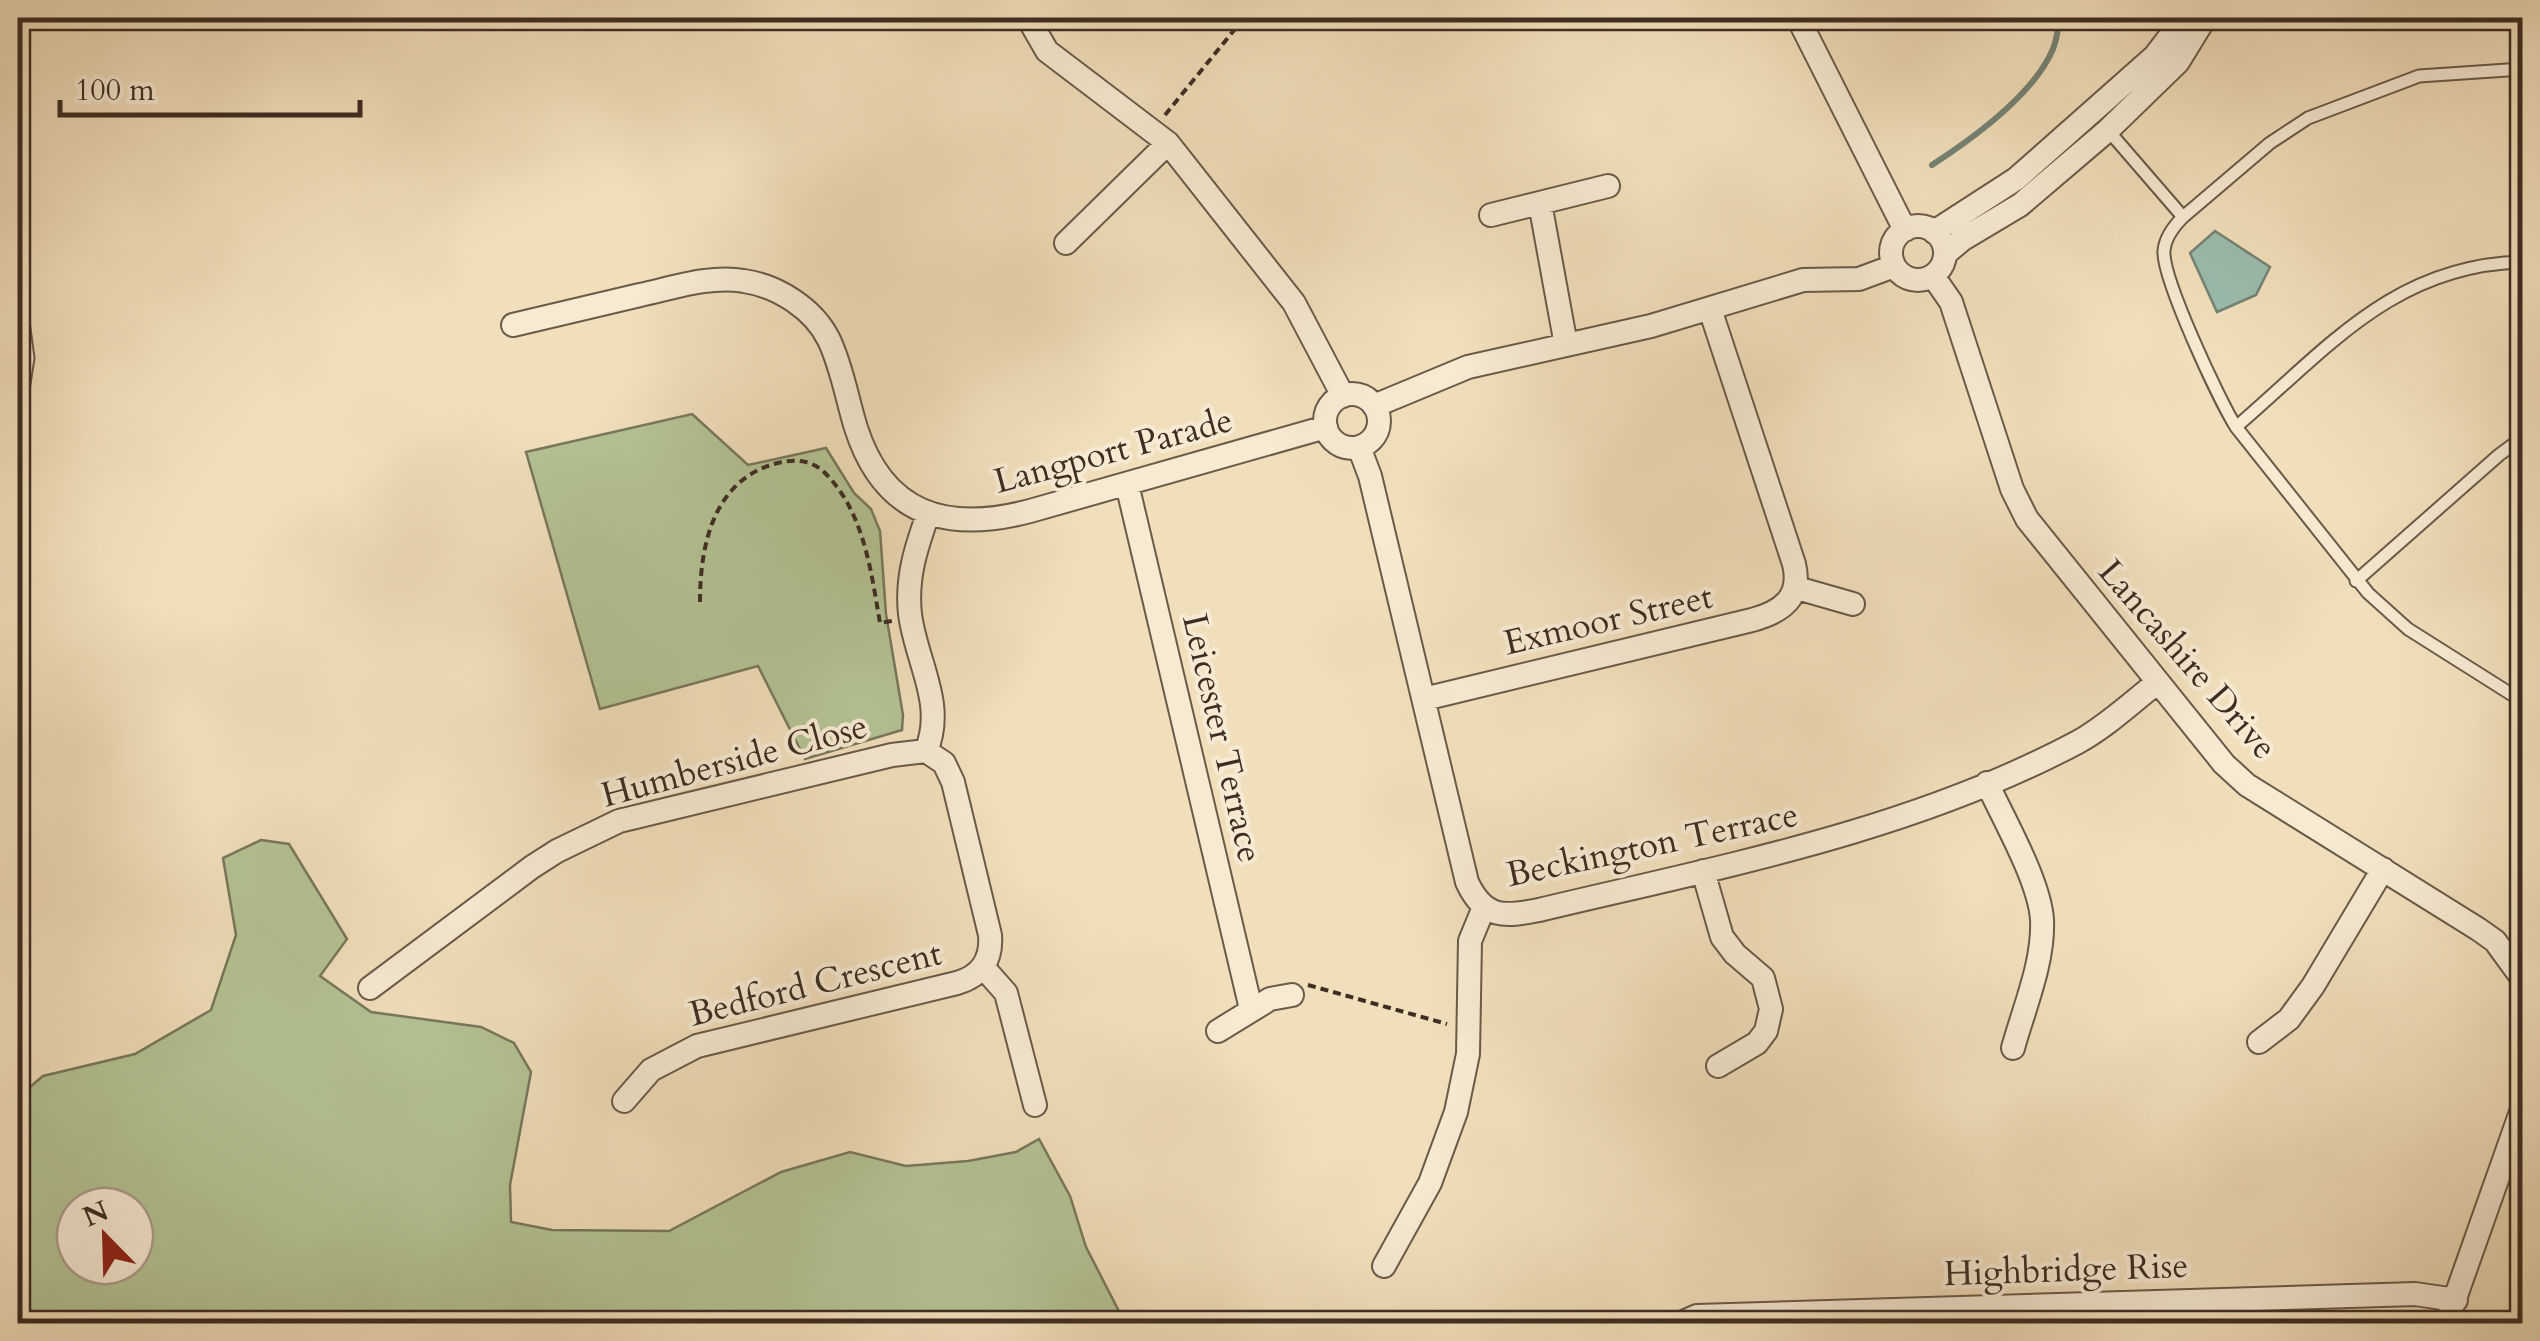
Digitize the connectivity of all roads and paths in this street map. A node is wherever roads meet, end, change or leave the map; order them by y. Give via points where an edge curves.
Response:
1 (1028, 18) edge
2 (1244, 18) edge
3 (1798, 18) edge
4 (2184, 18) edge
5 (2205, 18) edge
6 (2522, 69) edge
7 (2092, 112) junction
8 (2108, 130) junction
9 (1160, 136) junction
10 (1608, 186) dead end
11 (1540, 203) junction
12 (1490, 215) dead end
13 (2183, 216) junction
14 (1905, 230) junction
15 (1934, 232) junction
16 (1066, 243) dead end
17 (1945, 254) junction
18 (2522, 262) edge
19 (1894, 266) junction
20 (1933, 276) junction
21 (18, 285) edge
22 (1710, 309) junction
23 (513, 324) dead end
24 (1566, 345) junction
25 (1343, 396) junction
26 (1374, 406) junction
27 (18, 422) edge
28 (1326, 426) junction
29 (2236, 428) junction
30 (2522, 438) edge
31 (1358, 447) junction
32 (1126, 484) junction
33 (928, 514) junction
34 (2356, 580) junction
35 (1797, 588) junction
36 (700, 602) dead end
37 (1853, 604) dead end
38 (910, 617) junction
39 (2158, 682) junction
40 (1424, 699) junction
41 (2522, 700) edge
42 (926, 751) junction
43 (1987, 784) junction
44 (2383, 869) junction
45 (1704, 871) junction
46 (1484, 907) junction
47 (983, 968) junction
48 (2522, 978) edge
49 (370, 988) dead end
50 (1292, 994) joint
51 (1250, 1009) junction
52 (1470, 1025) junction
53 (1218, 1031) dead end
54 (2259, 1042) dead end
55 (2013, 1048) dead end
56 (1718, 1066) dead end
57 (624, 1102) dead end
58 (1035, 1104) dead end
59 (2522, 1109) edge
60 (1384, 1266) dead end
61 (2456, 1300) junction
62 (1679, 1324) edge
63 (2446, 1324) edge

1 - 9 street via 1048,51
2 - 9 path
3 - 14 street
4 - 7 street via 2155,56
5 - 8 street via 2178,62
6 - 13 lane via 2419,76 2308,118
7 - 8 lane
7 - 15 street via 2016,180
8 - 13 lane
8 - 17 street via 2020,205
9 - 16 street
9 - 25 street via 1294,303
10 - 11 street
11 - 12 street
11 - 24 street
13 - 29 lane via 2167,240 2165,263
14 - 15 street via 1920,226
14 - 19 street via 1893,242
15 - 17 street
17 - 20 street
18 - 29 lane via 2468,266 2391,297
19 - 20 street via 1911,280
19 - 22 street via 1860,279 1803,280
20 - 39 street, Lancashire Drive via 1951,302 2027,519
21 - 27 lane via 28,358
22 - 24 street
22 - 35 street
23 - 33 street, Langport Parade via 724,278 780,292 828,338 873,469 896,495
24 - 26 street via 1468,367
25 - 26 street via 1360,395
25 - 28 street via 1328,407
26 - 31 street via 1378,429
28 - 31 street via 1339,444
28 - 32 street, Langport Parade
29 - 34 lane
30 - 34 lane
31 - 40 street, Beckington Terrace
32 - 33 street, Langport Parade via 1000,519 969,522
32 - 51 street, Leicester Terrace
33 - 38 street via 912,560
34 - 41 lane via 2408,629
35 - 37 street
35 - 40 street, Exmoor Street via 1772,615
36 - 38 path via 704,549 728,495 753,471 807,461 824,471 853,515 880,623
38 - 42 street via 935,718
39 - 43 street, Beckington Terrace via 2078,742
39 - 44 street, Lancashire Drive via 2247,785
40 - 46 street, Beckington Terrace via 1467,882
42 - 47 street, Bedford Crescent via 944,763 953,782 990,935
42 - 49 street, Humberside Close via 619,822 557,850
43 - 45 street, Beckington Terrace via 1858,833
43 - 55 street via 2042,918 2040,950
44 - 48 street, Lancashire Drive via 2495,942
44 - 54 street via 2297,1008
45 - 46 street, Beckington Terrace via 1513,915
45 - 56 street via 1722,937 1762,978 1772,1008 1757,1043
46 - 52 street via 1470,940
47 - 57 street, Bedford Crescent via 957,983 697,1046 651,1070
47 - 58 street via 1006,993
50 - 51 street
50 - 52 path via 1305,984 1318,985 1434,1022
51 - 53 street
52 - 60 street via 1445,1146
59 - 61 street
61 - 62 street, Highbridge Rise via 2416,1294 2093,1303 1697,1316
61 - 63 street

